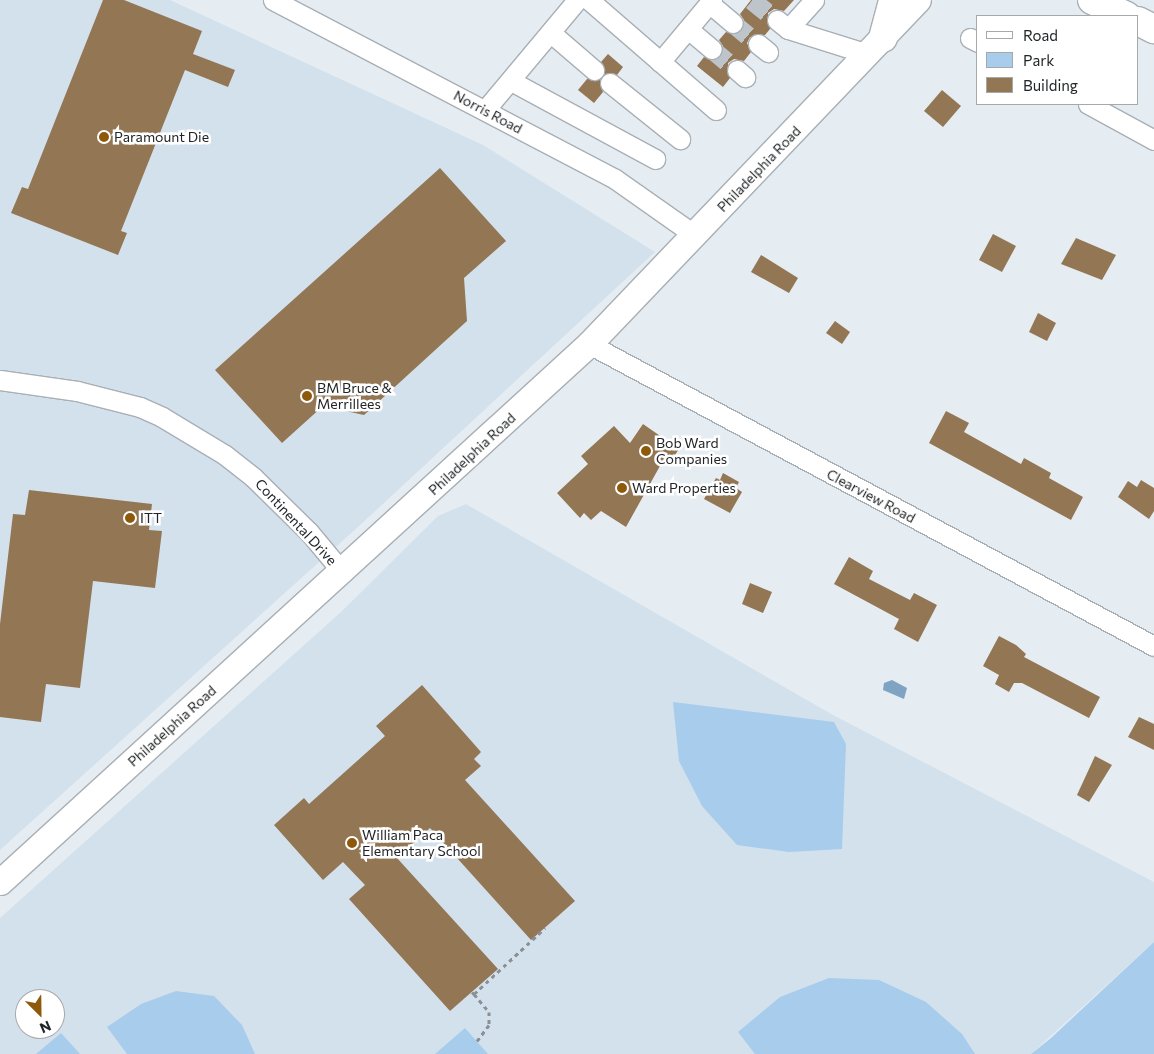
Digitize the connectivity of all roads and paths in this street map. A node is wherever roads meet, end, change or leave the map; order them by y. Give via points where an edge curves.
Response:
1 (273, 0) edge
2 (576, 0) edge
3 (589, 0) edge
4 (814, 0) edge
5 (893, 0) edge
6 (918, 0) edge
7 (1092, 0) edge
8 (710, 2) edge
9 (1126, 15) edge
10 (1139, 21) edge
11 (733, 23) tunnel mouth
12 (1154, 28) edge
13 (688, 29) junction
14 (551, 33) junction
15 (876, 46) junction
16 (712, 49) tunnel mouth
17 (660, 62) junction
18 (594, 70) dead end
19 (511, 81) junction
20 (610, 83) dead end
21 (1090, 105) edge
22 (485, 110) junction
23 (716, 110) dead end
24 (680, 139) dead end
25 (1154, 140) edge
26 (655, 159) dead end
27 (696, 236) junction
28 (589, 344) junction
29 (0, 380) edge
30 (343, 572) junction
31 (1154, 646) edge
32 (0, 882) edge
33 (545, 928) dead end
34 (477, 1041) dead end

1 - 22 street, Norris Road
2 - 14 street
3 - 17 street
4 - 15 street via 782,25
5 - 15 highway
6 - 15 main road, Philadelphia Road
7 - 9 highway
8 - 11 street
8 - 13 street
10 - 12 highway
13 - 16 street
13 - 17 street
14 - 18 street
14 - 19 street
15 - 27 main road, Philadelphia Road
17 - 23 street
19 - 22 street
19 - 26 street
20 - 24 street
21 - 25 street
22 - 27 street, Norris Road via 615,179
27 - 28 main road, Philadelphia Road
28 - 30 main road, Philadelphia Road
28 - 31 street, Clearview Road
29 - 30 street, Continental Drive via 77,391 140,407 162,417 226,455 253,477 303,525
30 - 32 main road, Philadelphia Road
33 - 34 path via 473,993 489,1012 489,1025

